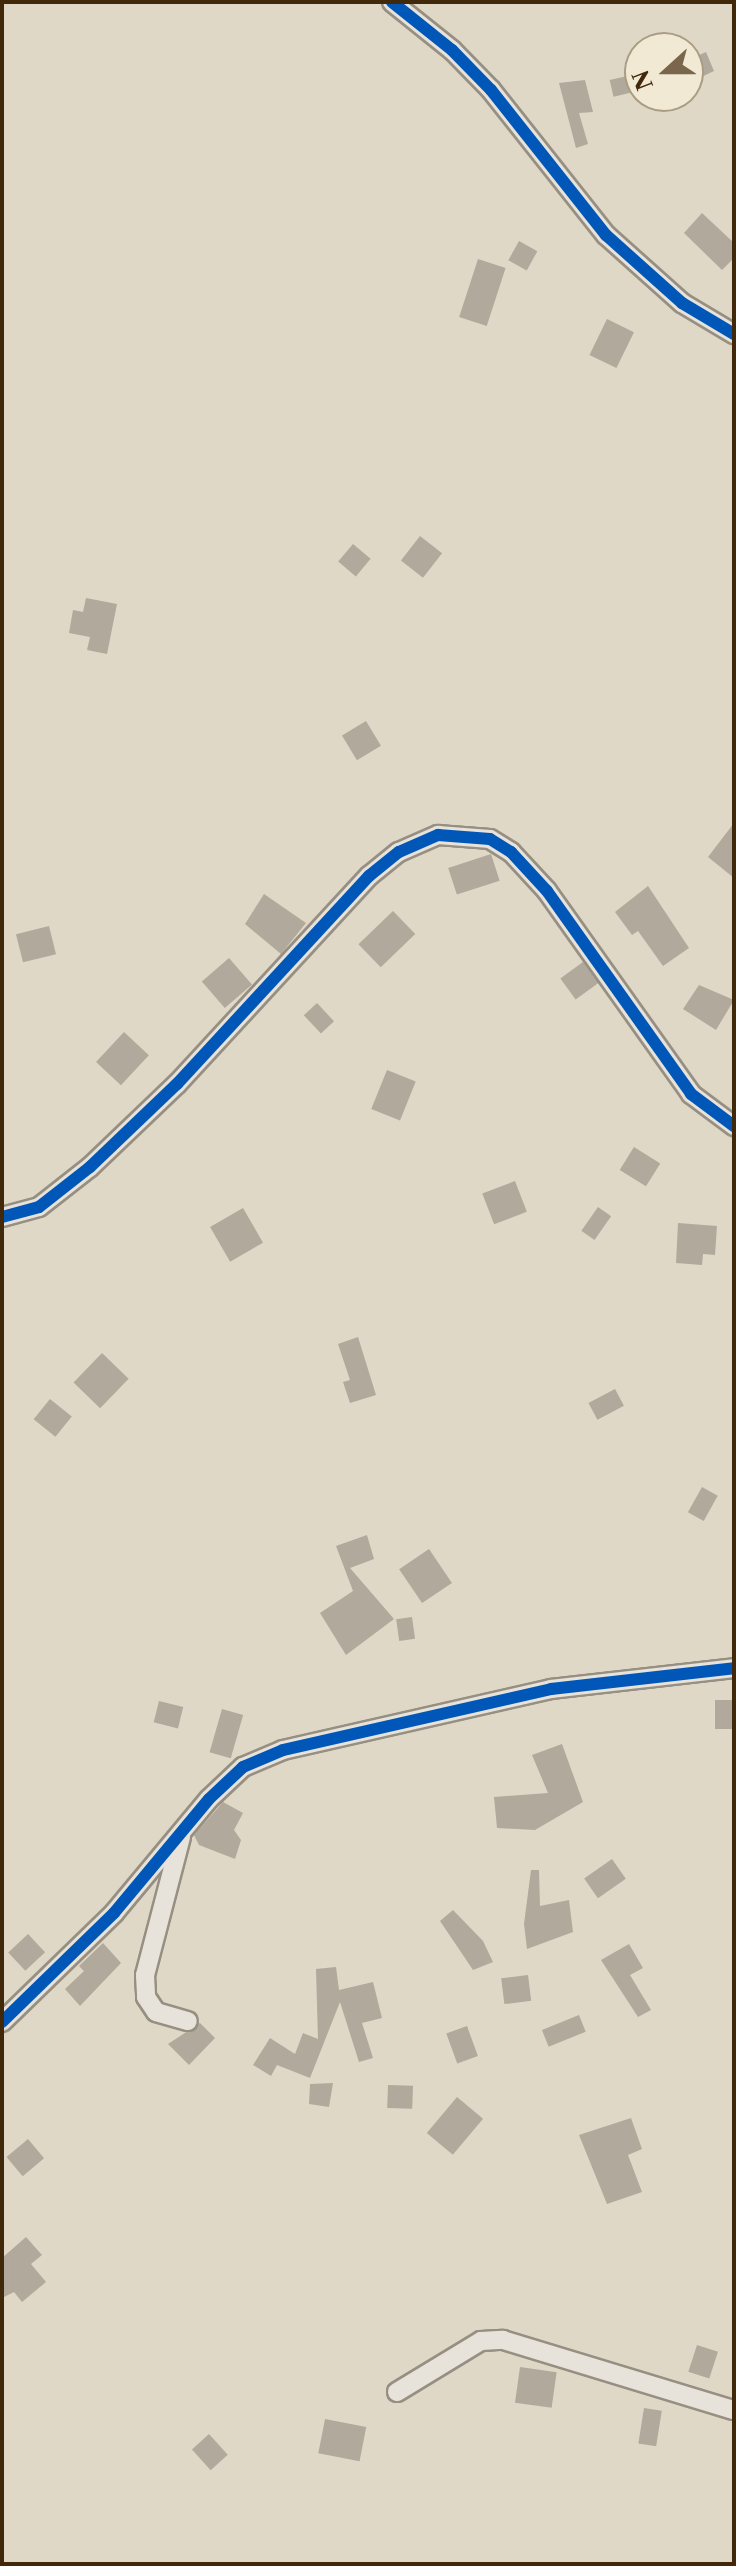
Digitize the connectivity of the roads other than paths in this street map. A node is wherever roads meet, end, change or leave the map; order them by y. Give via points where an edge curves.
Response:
1 (392, 2) edge
2 (734, 334) edge
3 (734, 1126) edge
4 (2, 1217) edge
5 (734, 1668) edge
6 (183, 1830) junction
7 (188, 2021) dead end
8 (2, 2022) edge
9 (397, 2392) dead end
10 (734, 2410) edge

1 - 2 street via 491,90 606,235 682,303
3 - 4 street via 691,1094 547,891 511,852 490,839 438,835 399,852 369,876 177,1084 90,1167 39,1207
5 - 6 street via 551,1689 283,1750 243,1767
6 - 7 street via 145,1975 146,1997 156,2012
6 - 8 street via 114,1913
9 - 10 street via 481,2341 503,2340

